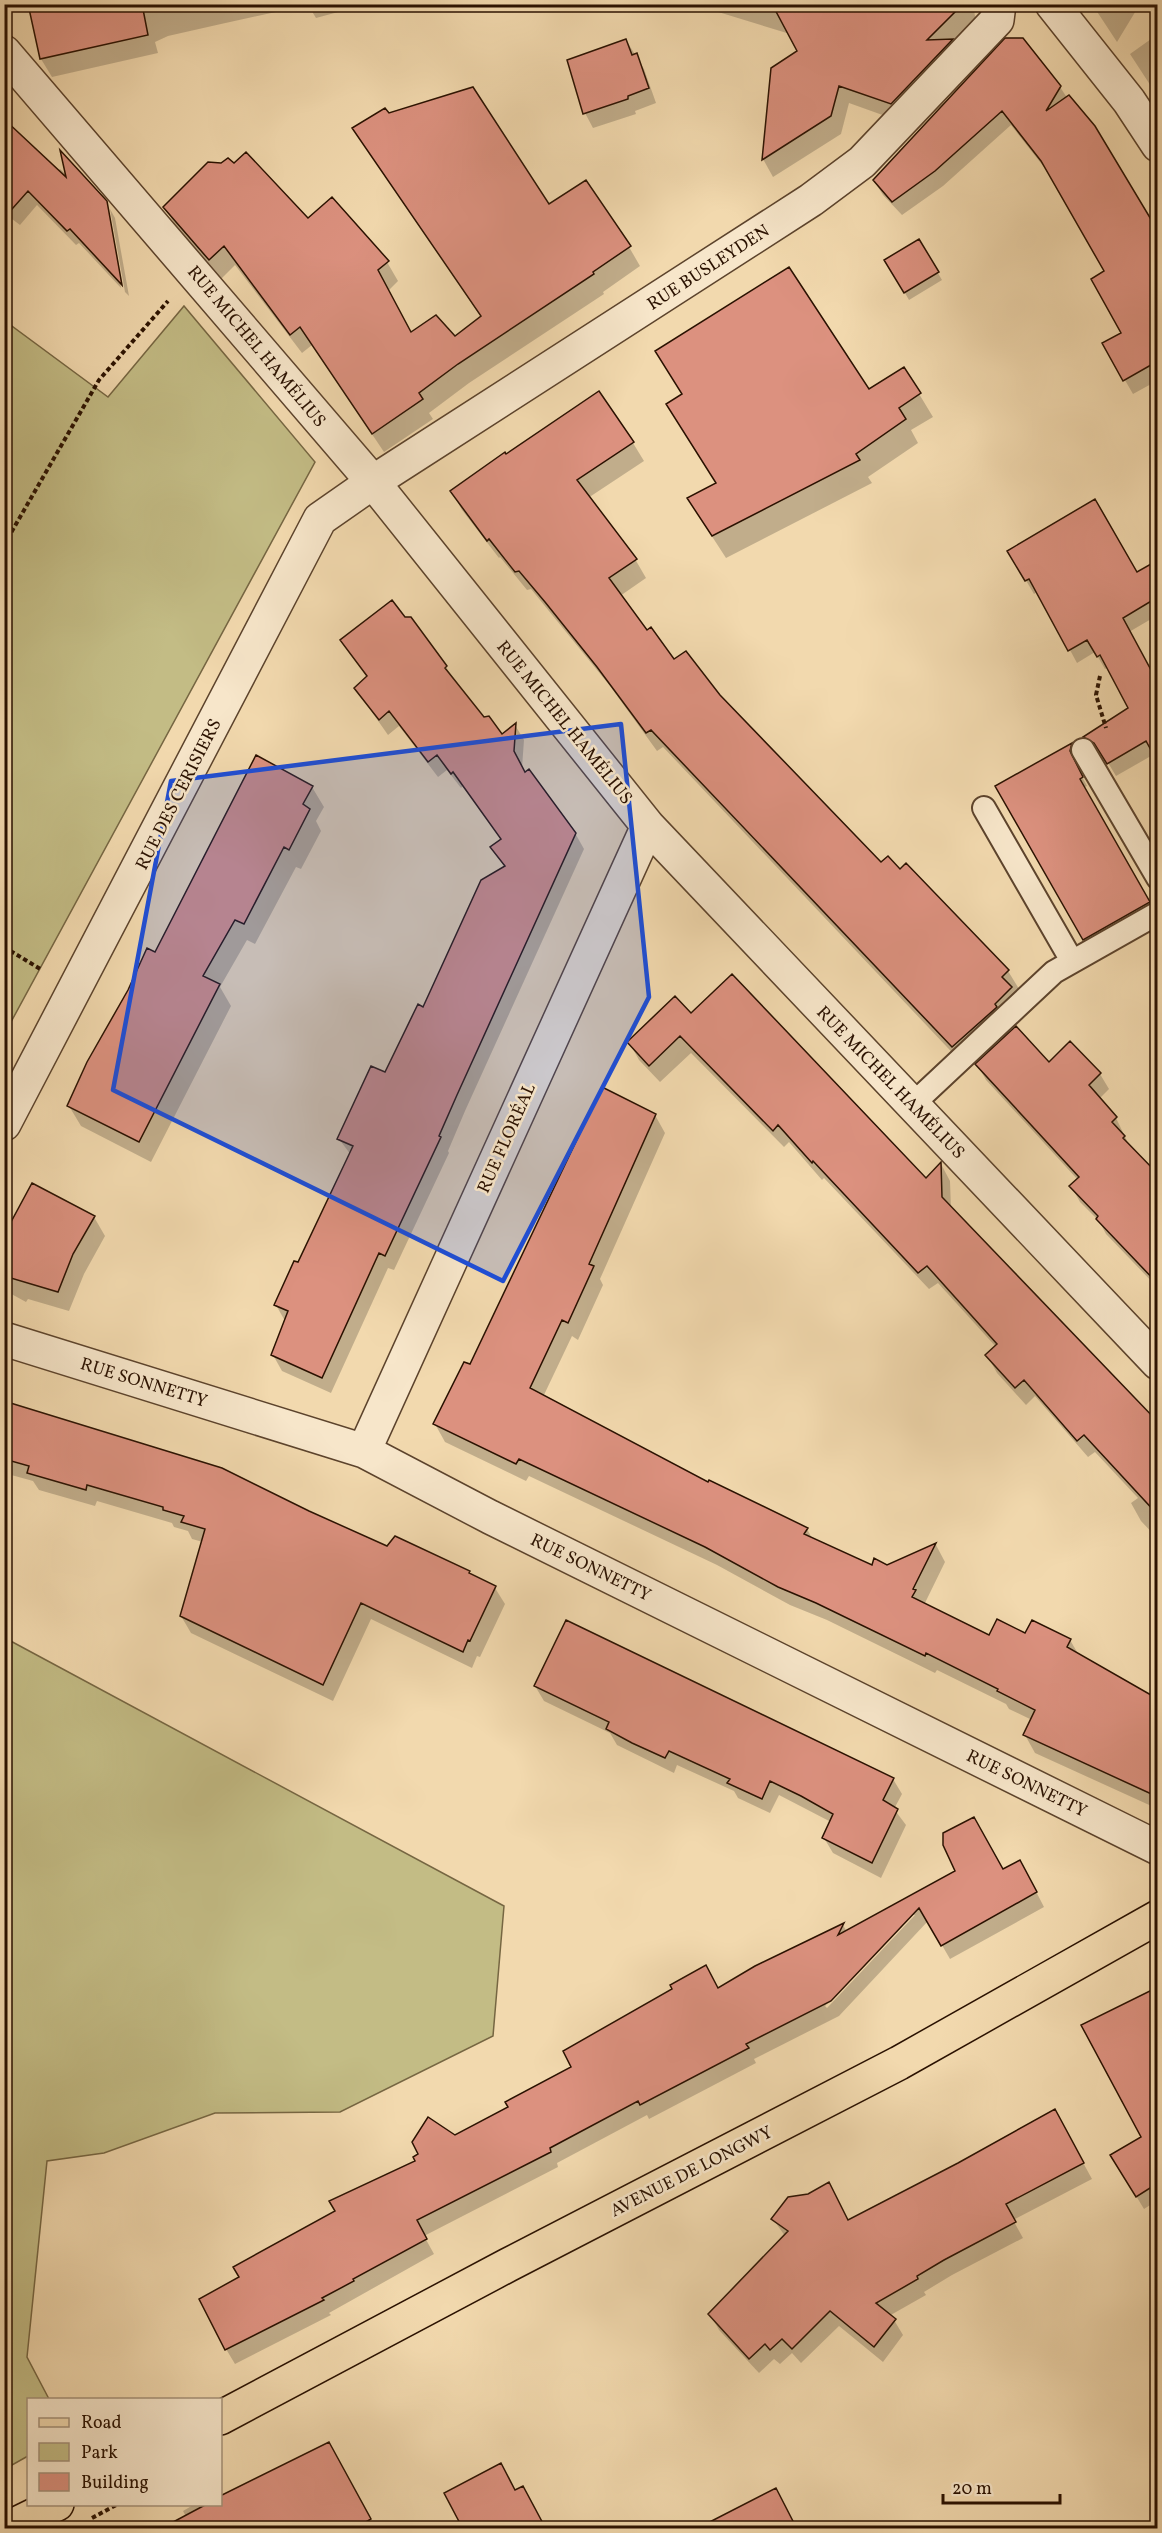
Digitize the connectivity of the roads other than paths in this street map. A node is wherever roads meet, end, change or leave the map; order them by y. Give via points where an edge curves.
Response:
1 (999, 4) edge
2 (1052, 4) edge
3 (4, 52) edge
4 (1158, 145) edge
5 (373, 482) junction
6 (1083, 750) dead end
7 (984, 808) dead end
8 (648, 826) junction
9 (1158, 878) edge
10 (1158, 913) edge
11 (1072, 962) junction
12 (912, 1105) junction
13 (4, 1124) edge
14 (4, 1339) edge
15 (1158, 1363) edge
16 (364, 1450) junction
17 (1158, 1848) edge
18 (1158, 1917) edge
19 (222, 2417) edge
20 (55, 2506) edge
21 (8, 2529) edge

1 - 5 street, RUE BUSLEYDEN via 997,20 862,162 811,200
2 - 4 street via 1129,101
3 - 5 street, RUE MICHEL HAMÉLIUS
5 - 8 street, RUE MICHEL HAMÉLIUS
5 - 13 street, RUE DES CERISIERS via 320,519
6 - 9 lane
7 - 11 lane
8 - 12 street, RUE MICHEL HAMÉLIUS
8 - 16 street, RUE FLORÉAL
10 - 11 lane
11 - 12 lane via 1054,972
12 - 15 street, RUE MICHEL HAMÉLIUS
14 - 16 street, RUE SONNETTY
16 - 17 street, RUE SONNETTY via 490,1517
18 - 19 main road, AVENUE DE LONGWY via 899,2063
20 - 21 main road

